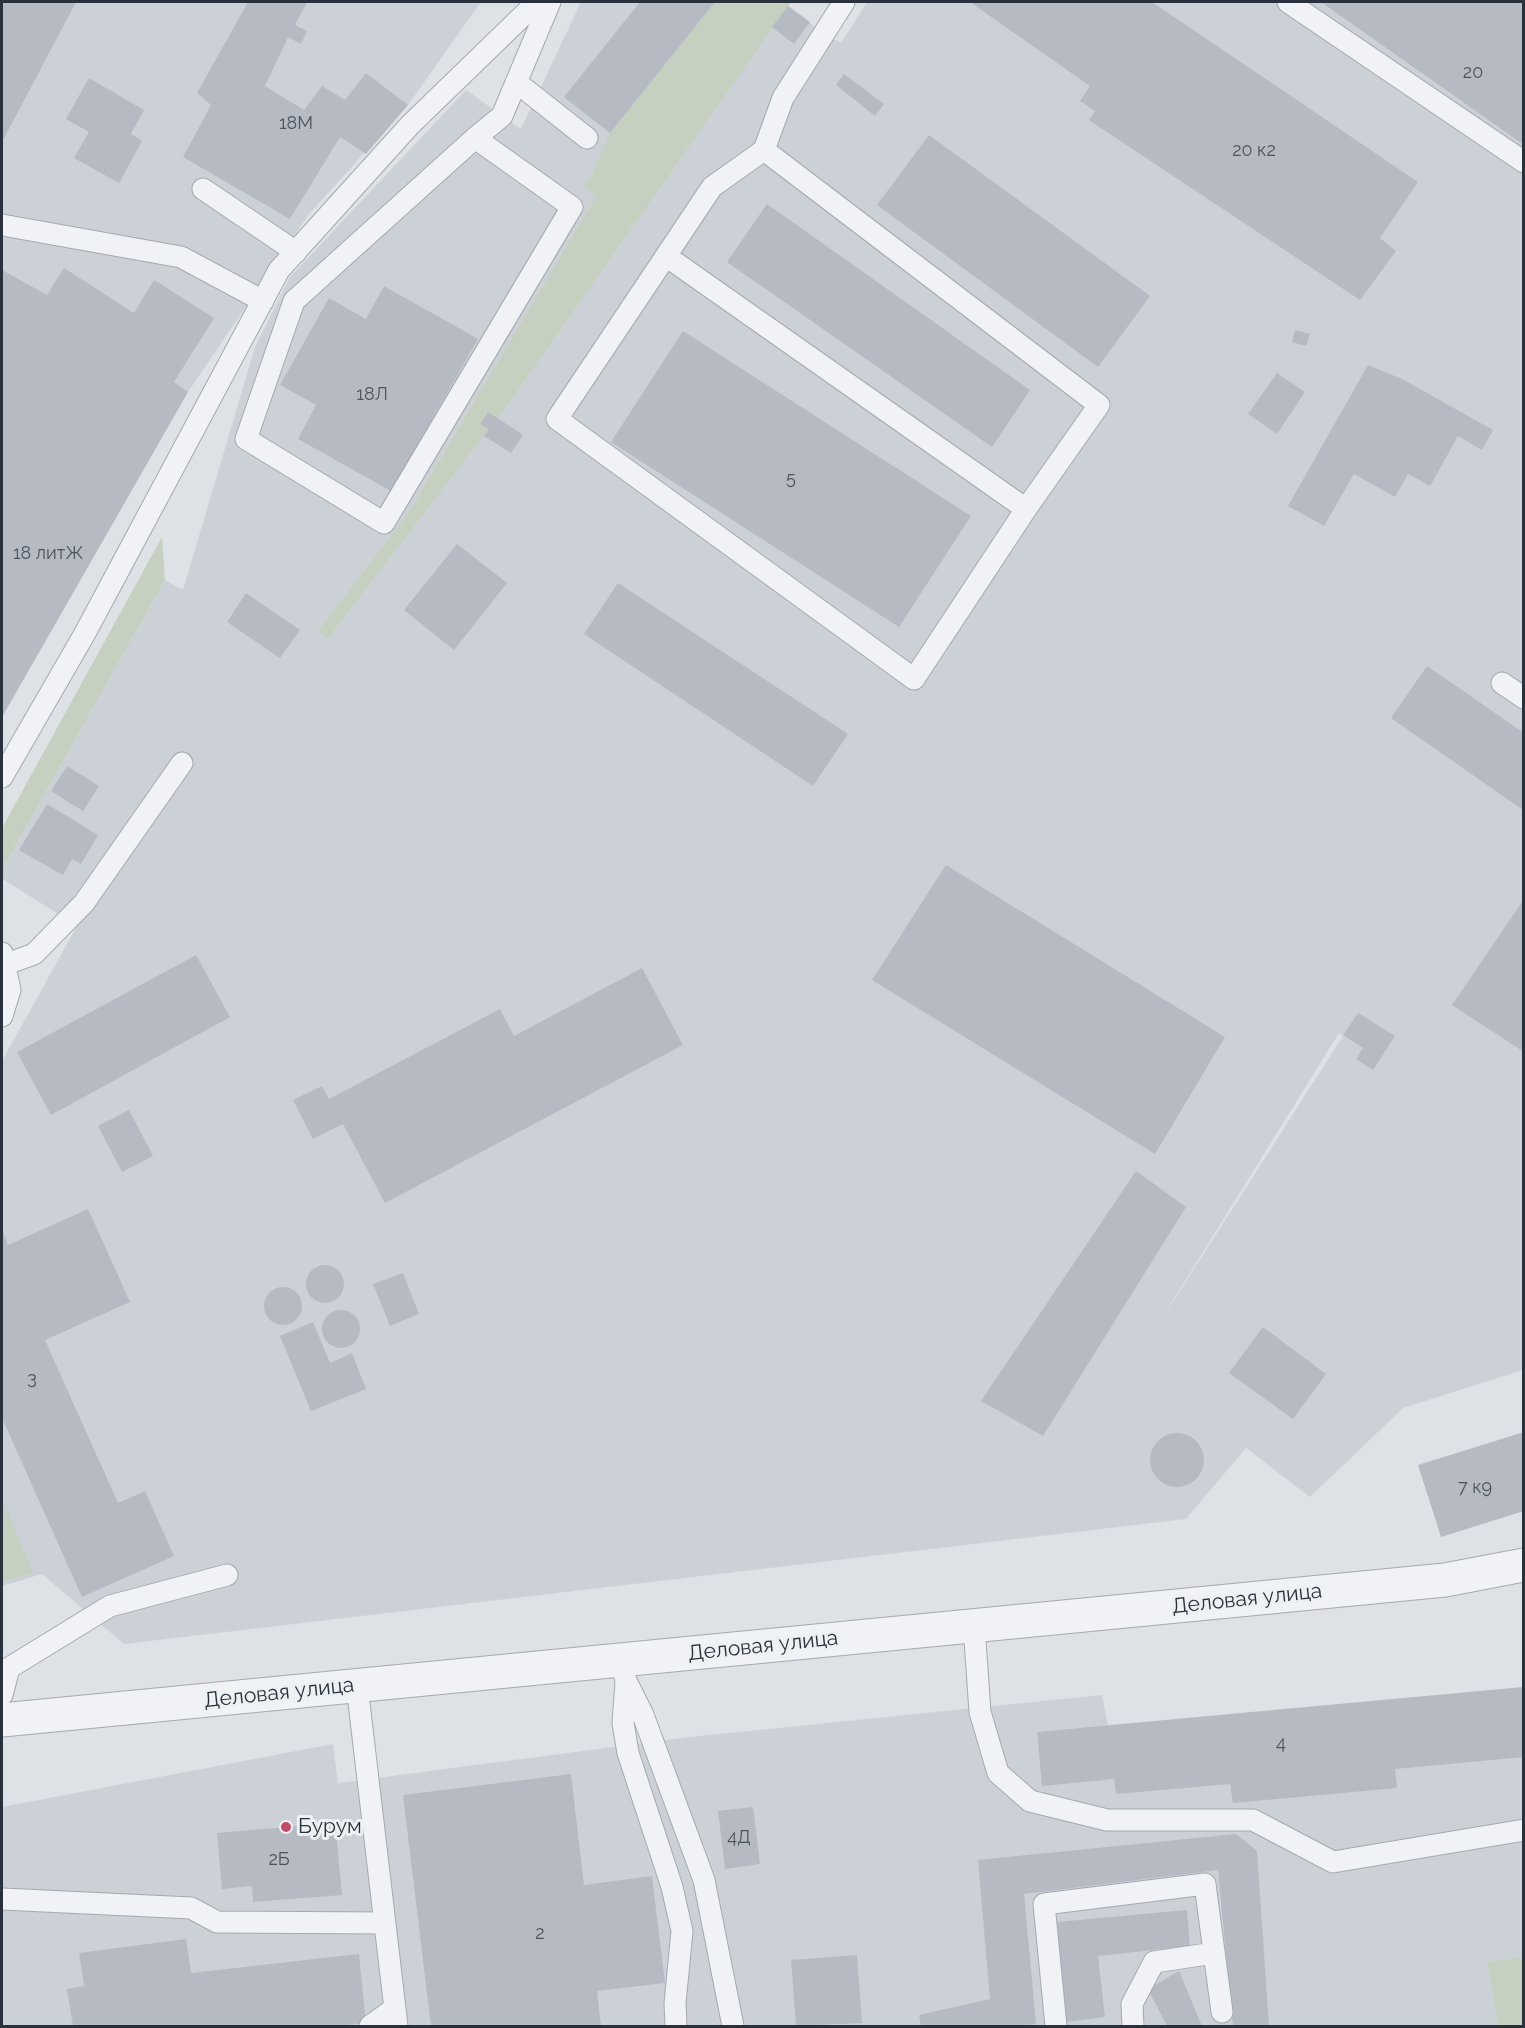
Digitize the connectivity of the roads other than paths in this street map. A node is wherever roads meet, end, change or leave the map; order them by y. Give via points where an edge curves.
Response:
1 (537, 2) edge
2 (550, 2) edge
3 (844, 2) edge
4 (1288, 2) edge
5 (516, 82) junction
6 (475, 138) junction
7 (587, 138) dead end
8 (764, 150) junction
9 (1524, 162) edge
10 (203, 189) dead end
11 (2, 225) edge
12 (296, 252) junction
13 (666, 256) junction
14 (263, 301) junction
15 (1026, 508) junction
16 (1502, 683) dead end
17 (1524, 698) edge
18 (182, 763) dead end
19 (2, 777) edge
20 (3, 959) edge
21 (2, 1016) edge
22 (1524, 1565) edge
23 (227, 1575) dead end
24 (974, 1626) junction
25 (624, 1671) junction
26 (357, 1686) junction
27 (2, 1695) edge
28 (2, 1720) edge
29 (1524, 1830) edge
30 (2, 1899) edge
31 (385, 1923) junction
32 (1214, 1953) junction
33 (1222, 2012) dead end
34 (396, 2017) edge
35 (370, 2026) edge
36 (676, 2026) edge
37 (733, 2026) edge
38 (1056, 2026) edge
39 (1133, 2026) edge

1 - 12 lane via 410,125
2 - 5 lane
3 - 8 lane via 783,98
4 - 9 lane
5 - 6 lane via 502,116
5 - 7 lane
6 - 6 lane via 572,207 384,523 246,439 294,302
8 - 13 lane via 712,187
8 - 15 lane via 1099,405
10 - 12 lane
11 - 14 lane via 181,257
12 - 14 lane via 279,270
13 - 15 lane
13 - 15 lane via 557,419 914,678
14 - 19 lane via 84,635
16 - 17 lane
18 - 20 lane via 84,903 34,954
20 - 21 lane via 10,990
22 - 24 street, Деловая улица via 1445,1580
23 - 27 lane via 110,1606 9,1668
24 - 25 street, Деловая улица
24 - 29 lane via 980,1712 999,1773 1030,1801 1107,1820 1253,1820 1333,1862
25 - 26 street, Деловая улица
25 - 36 lane via 623,1723 628,1753 672,1887 682,1931
25 - 37 lane via 704,1880
26 - 28 street, Деловая улица
26 - 31 lane
30 - 31 lane via 191,1908 217,1922
31 - 34 lane
32 - 33 lane
32 - 38 lane via 1206,1884 1044,1904
32 - 39 lane via 1154,1962 1132,2004
34 - 35 lane

